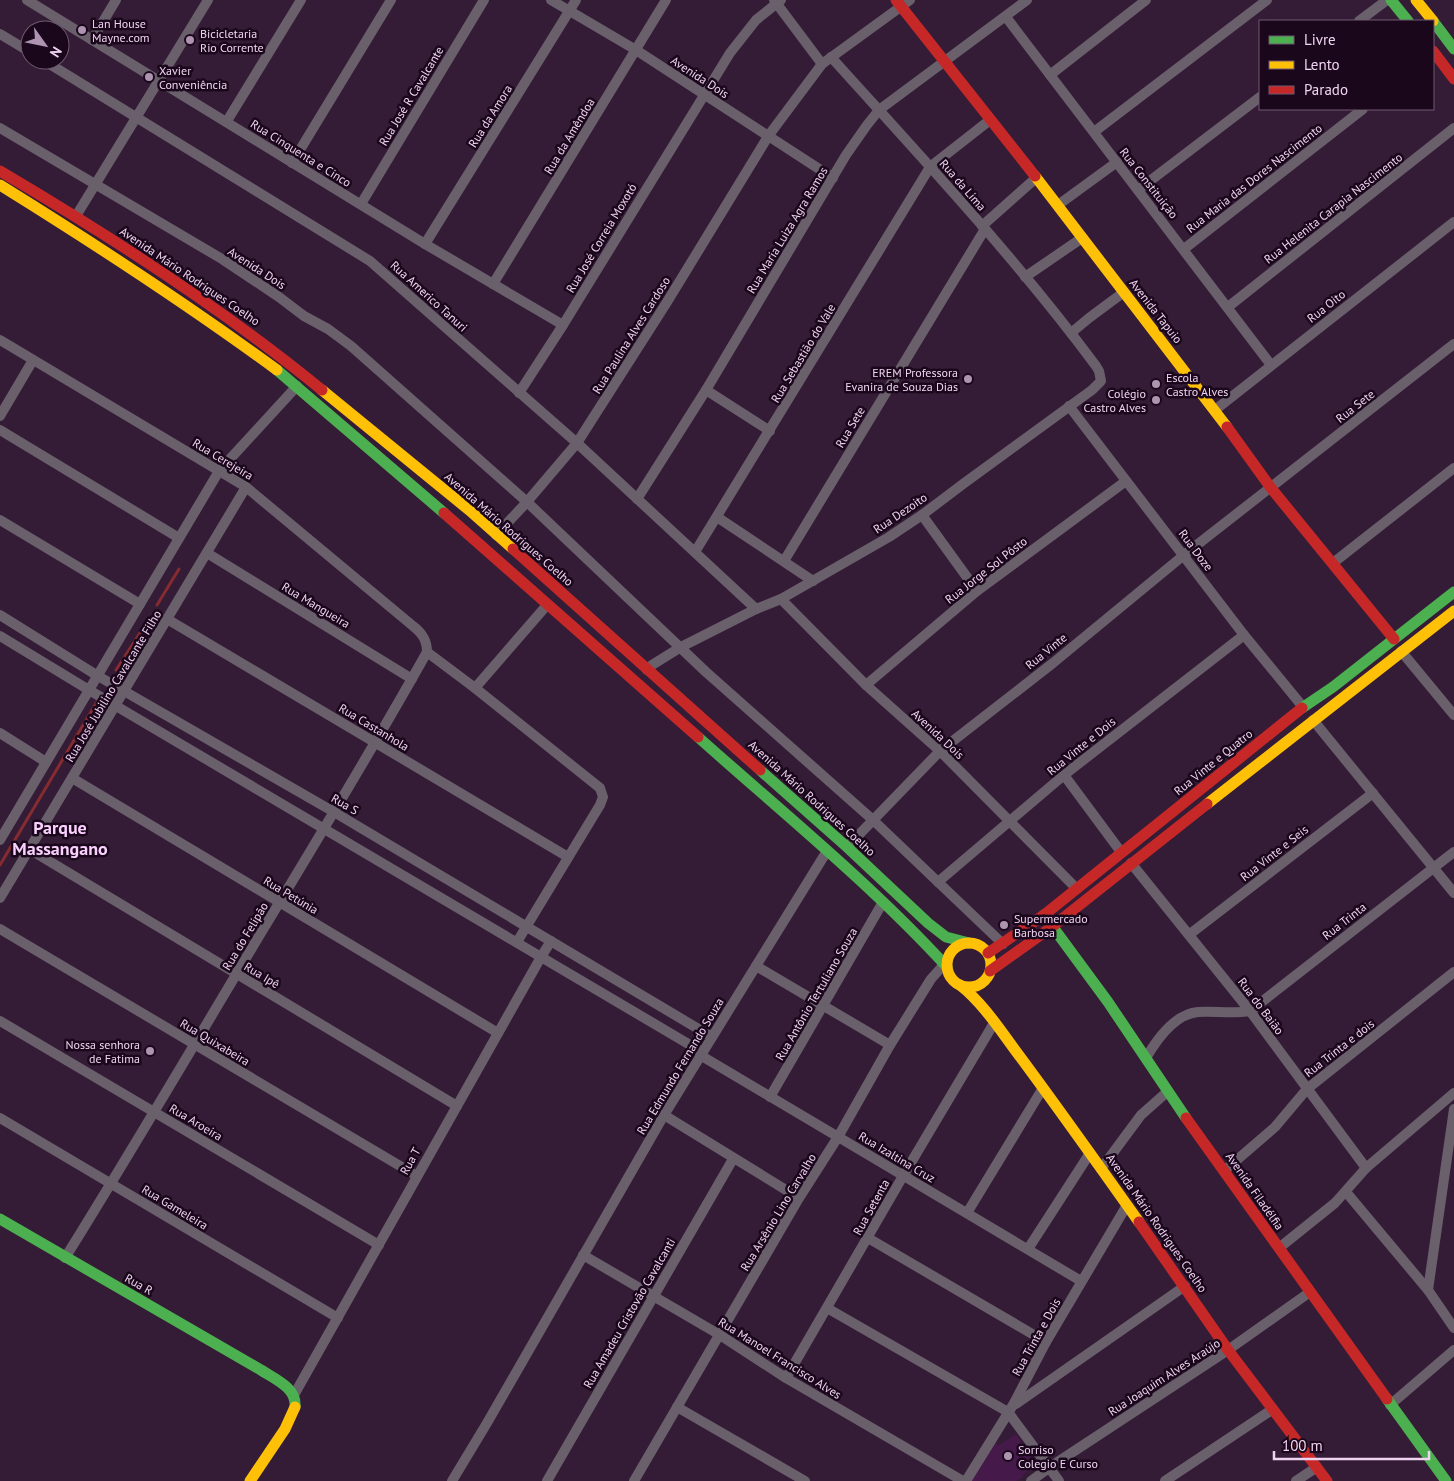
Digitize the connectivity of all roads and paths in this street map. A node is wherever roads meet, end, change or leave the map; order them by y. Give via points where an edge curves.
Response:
1 (27, 0) edge
2 (116, 0) edge
3 (208, 0) edge
4 (301, 0) edge
5 (391, 0) edge
6 (484, 0) edge
7 (552, 0) edge
8 (576, 0) edge
9 (666, 0) edge
10 (1027, 0) edge
11 (1146, 0) edge
12 (1267, 0) edge
13 (1389, 0) edge
14 (1416, 0) edge
15 (777, 1) edge
16 (903, 2) edge
17 (569, 11) junction
18 (1006, 17) junction
19 (1360, 20) edge
20 (1407, 20) edge
21 (1432, 20) edge
22 (1434, 22) edge
23 (0, 34) edge
24 (92, 40) junction
25 (20, 46) edge
26 (1454, 49) edge
27 (636, 50) junction
28 (1434, 54) edge
29 (831, 57) junction
30 (944, 61) junction
31 (822, 64) junction
32 (59, 70) edge
33 (1050, 75) junction
34 (1454, 79) edge
35 (159, 82) junction
36 (703, 94) junction
37 (1259, 98) edge
38 (879, 110) junction
39 (1362, 110) edge
40 (136, 118) junction
41 (990, 120) junction
42 (227, 121) junction
43 (0, 128) edge
44 (1454, 128) edge
45 (1094, 132) junction
46 (769, 135) junction
47 (1117, 162) junction
48 (292, 163) junction
49 (930, 166) junction
50 (0, 171) edge
51 (834, 178) junction
52 (1036, 178) junction
53 (0, 185) edge
54 (95, 186) junction
55 (1138, 190) junction
56 (361, 204) junction
57 (1058, 206) junction
58 (76, 216) junction
59 (1454, 222) edge
60 (984, 228) junction
61 (1082, 238) junction
62 (425, 244) junction
63 (1184, 249) junction
64 (1025, 277) junction
65 (493, 284) junction
66 (1124, 292) junction
67 (1228, 307) junction
68 (563, 324) junction
69 (1071, 333) junction
70 (0, 340) edge
71 (1454, 344) edge
72 (33, 360) junction
73 (1272, 365) junction
74 (297, 386) junction
75 (706, 390) junction
76 (519, 393) junction
77 (1069, 406) junction
78 (1215, 410) junction
79 (0, 416) edge
80 (0, 430) edge
81 (770, 431) junction
82 (577, 444) junction
83 (1454, 468) edge
84 (219, 471) junction
85 (1126, 480) junction
86 (246, 487) junction
87 (1272, 488) junction
88 (638, 500) junction
89 (527, 502) junction
90 (922, 515) junction
91 (717, 517) junction
92 (0, 520) edge
93 (496, 535) junction
94 (179, 538) junction
95 (695, 552) junction
96 (207, 553) junction
97 (1184, 554) junction
98 (784, 561) junction
99 (1333, 563) junction
100 (813, 580) junction
101 (977, 591) junction
102 (1454, 592) edge
103 (780, 600) junction
104 (140, 604) junction
105 (547, 605) junction
106 (756, 609) junction
107 (1454, 611) edge
108 (0, 615) edge
109 (167, 619) junction
110 (1410, 627) junction
111 (1244, 635) junction
112 (0, 636) edge
113 (1419, 638) junction
114 (1394, 639) junction
115 (681, 647) junction
116 (1401, 651) junction
117 (427, 652) junction
118 (647, 670) junction
119 (98, 676) junction
120 (412, 679) junction
121 (866, 686) junction
122 (475, 688) junction
123 (89, 690) junction
124 (124, 691) junction
125 (115, 706) junction
126 (1303, 707) junction
127 (1454, 715) edge
128 (1313, 720) junction
129 (0, 733) edge
130 (375, 742) junction
131 (940, 751) junction
132 (46, 762) junction
133 (1064, 775) junction
134 (72, 778) junction
135 (1373, 793) junction
136 (334, 812) junction
137 (873, 820) junction
138 (1009, 822) junction
139 (324, 829) junction
140 (1, 836) edge
141 (847, 847) junction
142 (29, 849) junction
143 (827, 851) junction
144 (1121, 852) junction
145 (1454, 852) edge
146 (568, 857) junction
147 (1131, 863) junction
148 (1433, 868) junction
149 (938, 882) junction
150 (1077, 889) junction
151 (1454, 893) edge
152 (0, 898) edge
153 (280, 902) junction
154 (883, 902) junction
155 (1044, 915) junction
156 (1053, 926) junction
157 (527, 927) junction
158 (0, 929) edge
159 (1190, 934) junction
160 (551, 941) junction
161 (517, 942) junction
162 (969, 943) junction
163 (1003, 944) junction
164 (988, 952) junction
165 (541, 957) junction
166 (947, 963) junction
167 (756, 966) junction
168 (990, 972) junction
169 (1454, 972) edge
170 (237, 974) junction
171 (960, 985) junction
172 (823, 1006) junction
173 (1250, 1011) junction
174 (0, 1021) edge
175 (994, 1023) junction
176 (498, 1033) junction
177 (712, 1037) junction
178 (194, 1045) junction
179 (890, 1045) junction
180 (701, 1054) junction
181 (1146, 1058) junction
182 (1043, 1088) junction
183 (1307, 1089) junction
184 (1167, 1092) junction
185 (1454, 1093) edge
186 (770, 1098) junction
187 (457, 1106) junction
188 (1454, 1109) edge
189 (155, 1112) junction
190 (664, 1115) junction
191 (0, 1118) edge
192 (838, 1137) junction
193 (1090, 1153) junction
194 (733, 1159) junction
195 (1366, 1168) junction
196 (1102, 1169) junction
197 (1224, 1171) junction
198 (417, 1176) junction
199 (903, 1176) junction
200 (111, 1184) junction
201 (1346, 1192) junction
202 (799, 1198) junction
203 (1127, 1205) junction
204 (967, 1213) junction
205 (0, 1218) edge
206 (868, 1238) junction
207 (379, 1245) junction
208 (1279, 1248) junction
209 (1028, 1249) junction
210 (583, 1255) junction
211 (65, 1258) junction
212 (1081, 1281) junction
213 (1185, 1286) junction
214 (1428, 1290) junction
215 (1310, 1292) junction
216 (653, 1295) junction
217 (827, 1308) junction
218 (338, 1318) junction
219 (1454, 1328) edge
220 (720, 1336) junction
221 (1046, 1342) junction
222 (1228, 1350) junction
223 (1454, 1350) edge
224 (786, 1378) junction
225 (294, 1395) junction
226 (1390, 1405) junction
227 (677, 1407) junction
228 (1011, 1409) junction
229 (1273, 1409) junction
230 (1050, 1467) junction
231 (1317, 1467) junction
232 (638, 1479) edge
233 (250, 1481) edge
234 (452, 1481) edge
235 (547, 1481) edge
236 (805, 1481) edge
237 (965, 1481) edge
238 (1030, 1481) edge
239 (1059, 1481) edge
240 (1164, 1481) edge
241 (1296, 1481) edge
242 (1327, 1481) edge
243 (1446, 1481) edge

1 - 24 street, Rua Cinquenta e Cinco
2 - 24 street
3 - 35 street
4 - 42 street
5 - 48 street
6 - 56 street, Rua José R Cavalcante
7 - 17 street, Avenida Dois
8 - 17 street, Rua da Amora
9 - 27 street, Rua da Amêndoa
10 - 18 street, Rua Maria Luiza Agra Ramos
11 - 33 street
12 - 45 street
13 - 19 street
13 - 20 street
14 - 21 street
15 - 31 street
15 - 36 street, Rua José Correia Moxotó via 739,40
16 - 29 street, Rua Paulina Alves Cardoso
16 - 30 street, Avenida Tapuio
17 - 27 street, Avenida Dois
17 - 62 street, Rua da Amora
18 - 30 street, Rua Maria Luiza Agra Ramos
18 - 33 street, Rua Constituição
22 - 26 street
23 - 25 street
24 - 35 street, Rua Cinquenta e Cinco
27 - 36 street, Avenida Dois
27 - 65 street, Rua da Amêndoa
28 - 34 street
29 - 31 street, Rua Paulina Alves Cardoso
29 - 38 street, Rua da Lima
30 - 38 street, Rua Maria Luiza Agra Ramos
30 - 41 street, Avenida Tapuio
31 - 46 street, Rua Paulina Alves Cardoso
32 - 40 street, Rua Americo Tanuri
33 - 45 street, Rua Constituição
35 - 40 street
35 - 42 street, Rua Cinquenta e Cinco
36 - 46 street, Avenida Dois
36 - 68 street, Rua José Correia Moxotó
37 - 55 street
38 - 49 street, Rua da Lima
38 - 51 street, Rua Maria Luiza Agra Ramos
39 - 63 street, Rua Maria das Dores Nascimento
40 - 54 street
40 - 76 street, Rua Americo Tanuri via 370,261
41 - 49 street
41 - 52 street, Avenida Tapuio
42 - 48 street, Rua Cinquenta e Cinco
43 - 54 street, Avenida Dois
44 - 67 street, Rua Helenita Carapia Nascimento
45 - 47 street, Rua Constituição
46 - 51 street, Avenida Dois
46 - 82 street, Rua Paulina Alves Cardoso
47 - 55 street, Rua Constituição
47 - 57 street
48 - 56 street, Rua Cinquenta e Cinco
49 - 60 street, Rua da Lima
49 - 81 street, Rua Sebastião do Vale
50 - 58 street, Avenida Mário Rodrigues Coelho
51 - 75 street, Rua Maria Luiza Agra Ramos
52 - 57 street, Avenida Tapuio
52 - 60 street, Rua Sete
53 - 74 street, Avenida Mário Rodrigues Coelho via 114,256
54 - 58 street
54 - 89 street, Avenida Dois via 222,259 328,329
55 - 63 street, Rua Constituição
56 - 62 street, Rua Cinquenta e Cinco
57 - 61 street, Avenida Tapuio
58 - 93 street, Avenida Mário Rodrigues Coelho via 260,341 410,461
59 - 73 street, Rua Oito
60 - 64 street, Rua da Lima
60 - 98 street, Rua Sete
61 - 64 street
61 - 66 street, Avenida Tapuio
62 - 65 street, Rua Cinquenta e Cinco
63 - 67 street, Rua Constituição
64 - 69 street, Rua da Lima
65 - 68 street, Rua Cinquenta e Cinco
66 - 69 street
66 - 78 street, Avenida Tapuio
67 - 73 street, Rua Constituição
68 - 76 street, Rua José Correia Moxotó
69 - 77 street, Rua Dezoito via 1101,377 1098,386
70 - 72 street, Rua Cerejeira
71 - 87 street, Rua Sete
72 - 79 street
72 - 84 street, Rua Cerejeira
73 - 78 street, Rua Oito
74 - 84 street, Rua José Jubilino Cavalcante Filho
74 - 105 street, Avenida Mário Rodrigues Coelho
75 - 81 street
75 - 88 street, Rua Maria Luiza Agra Ramos
76 - 82 street, Rua Americo Tanuri
77 - 85 street, Rua Doze
77 - 90 street, Rua Dezoito
78 - 87 street, Avenida Tapuio
80 - 94 street
81 - 91 street, Rua Sebastião do Vale
82 - 88 street, Rua Americo Tanuri
82 - 89 street, Rua Paulina Alves Cardoso
83 - 99 street
84 - 86 street, Rua Cerejeira
84 - 94 street, Rua José Jubilino Cavalcante Filho
85 - 97 street, Rua Doze
85 - 101 street, Rua Jorge Sol Pôsto
86 - 96 street, Rua José Jubilino Cavalcante Filho
86 - 117 street, Rua Cerejeira via 413,626 426,640
87 - 97 street, Rua Vinte
87 - 99 street, Avenida Tapuio
88 - 95 street, Rua Americo Tanuri
89 - 93 street, Rua Paulina Alves Cardoso
89 - 115 street, Avenida Dois
90 - 100 street, Rua Dezoito
90 - 101 street
91 - 95 street, Rua Sebastião do Vale
91 - 98 street
92 - 104 street
93 - 118 street, Avenida Mário Rodrigues Coelho
94 - 104 street, Rua José Jubilino Cavalcante Filho
95 - 106 street, Rua Americo Tanuri
96 - 109 street, Rua José Jubilino Cavalcante Filho
96 - 120 street, Rua Mangueira
97 - 111 street, Rua Doze
97 - 131 street, Rua Vinte via 1053,663
98 - 100 street
99 - 114 street, Avenida Tapuio
100 - 103 street, Rua Dezoito
101 - 121 street, Rua Jorge Sol Pôsto
102 - 110 street, Rua Vinte e Quatro
103 - 106 street, Rua Dezoito
103 - 121 street, Avenida Dois
104 - 119 street, Rua José Jubilino Cavalcante Filho
105 - 122 street
105 - 143 street, Avenida Mário Rodrigues Coelho
106 - 115 street, Rua Dezoito
107 - 113 street
108 - 119 street, Rua S
109 - 124 street, Rua José Jubilino Cavalcante Filho
109 - 130 street, Rua Castanhola
110 - 113 street
110 - 114 street, Rua Vinte e Quatro
111 - 126 street, Rua Doze
111 - 133 street, Rua Vinte e Dois
112 - 123 street
113 - 116 street
114 - 126 street, Rua Vinte e Quatro
115 - 118 street, Rua Dezoito
115 - 137 street, Avenida Dois
116 - 127 street
116 - 128 street
117 - 120 street, Rua do Felipão
117 - 122 street
118 - 141 street, Avenida Mário Rodrigues Coelho
119 - 123 street, Rua José Jubilino Cavalcante Filho
119 - 124 street, Rua S
120 - 130 street, Rua do Felipão
121 - 131 street, Avenida Dois
122 - 146 street via 600,788 603,796 600,805
123 - 125 street
123 - 132 street, Rua José Jubilino Cavalcante Filho
124 - 125 street, Rua José Jubilino Cavalcante Filho
124 - 136 street, Rua S
125 - 134 street, Rua José Jubilino Cavalcante Filho
125 - 139 street
126 - 144 street, Rua Vinte e Quatro
128 - 135 street
128 - 147 street
129 - 132 street
130 - 136 street, Rua do Felipão
130 - 146 street, Rua Castanhola
131 - 137 street, Rua Vinte
131 - 138 street, Avenida Dois
132 - 140 street, Rua José Jubilino Cavalcante Filho
133 - 138 street, Rua Vinte e Dois
133 - 144 street
134 - 142 street, Rua José Jubilino Cavalcante Filho
134 - 153 street, Rua Petúnia
135 - 148 street
135 - 159 street, Rua Vinte e Seis
136 - 139 street, Rua do Felipão
136 - 157 street, Rua S
137 - 141 street, Rua Vinte
137 - 149 street, Avenida Dois
138 - 149 street, Rua Vinte e Dois
138 - 150 street, Avenida Dois
139 - 153 street, Rua do Felipão
139 - 161 street
141 - 162 street, Avenida Mário Rodrigues Coelho via 938,932
142 - 152 street, Rua José Jubilino Cavalcante Filho
142 - 170 street, Rua Ipê
143 - 154 street, Avenida Mário Rodrigues Coelho
143 - 167 street, Rua Edmundo Fernando Souza
144 - 150 street, Rua Vinte e Quatro
145 - 148 street, Rua Trinta
146 - 157 street
147 - 156 street
147 - 159 street, Rua do Baião
148 - 151 street
148 - 173 street, Rua Trinta
149 - 163 street, Avenida Dois
150 - 155 street, Rua Vinte e Quatro
153 - 170 street, Rua do Felipão
153 - 176 street, Rua Petúnia
154 - 166 street, Avenida Mário Rodrigues Coelho
154 - 172 street, Rua Antônio Tertuliano Souza
155 - 156 street, Avenida Filadélfia
155 - 163 street, Rua Vinte e Quatro
156 - 168 street
156 - 181 street, Avenida Filadélfia
157 - 160 street, Rua S
157 - 161 street
158 - 178 street, Rua Quixabeira
159 - 173 street, Rua do Baião
160 - 165 street, Rua T
160 - 177 street, Rua S
161 - 165 street
162 - 164 street
162 - 166 street via 958,946
163 - 164 street, Rua Vinte e Quatro
164 - 168 street
165 - 176 street, Rua T
165 - 180 street, Rua Izaltina Cruz
166 - 171 street via 951,977
166 - 179 street, Rua Arsênio Lino Carvalho via 931,979
167 - 172 street
167 - 177 street, Rua Edmundo Fernando Souza
168 - 171 street via 975,986
169 - 183 street, Rua Trinta e dois
170 - 178 street, Rua do Felipão
170 - 187 street, Rua Ipê
171 - 175 street, Avenida Mário Rodrigues Coelho via 970,992
172 - 179 street
172 - 186 street, Rua Antônio Tertuliano Souza
173 - 181 street via 1198,1012 1180,1018 1161,1035
173 - 183 street, Rua do Baião
174 - 189 street, Rua Aroeira
175 - 182 street, Avenida Mário Rodrigues Coelho
175 - 199 street, Rua Setenta
176 - 187 street, Rua T
177 - 180 street, Rua Edmundo Fernando Souza
178 - 189 street, Rua do Felipão
178 - 198 street, Rua Quixabeira
179 - 192 street, Rua Arsênio Lino Carvalho
180 - 186 street, Rua Izaltina Cruz
180 - 190 street, Rua Edmundo Fernando Souza
181 - 184 street, Avenida Filadélfia
182 - 193 street, Avenida Mário Rodrigues Coelho
182 - 204 street
183 - 195 street, Rua do Baião
183 - 197 street, Rua Trinta e dois via 1275,1127
184 - 196 street via 1141,1115
184 - 197 street, Avenida Filadélfia
185 - 195 street
186 - 192 street, Rua Izaltina Cruz
187 - 198 street, Rua T
188 - 214 street
189 - 200 street, Rua do Felipão
189 - 207 street, Rua Aroeira
190 - 194 street
190 - 210 street, Rua Edmundo Fernando Souza
191 - 200 street, Rua Gameleira
192 - 199 street, Rua Izaltina Cruz
192 - 202 street, Rua Arsênio Lino Carvalho
193 - 196 street, Avenida Mário Rodrigues Coelho
193 - 209 street
194 - 202 street
194 - 216 street, Rua Amadeu Cristovão Cavalcanti
195 - 201 street
196 - 203 street, Avenida Mário Rodrigues Coelho
197 - 208 street, Avenida Filadélfia
198 - 207 street, Rua T
199 - 204 street, Rua Izaltina Cruz
199 - 206 street, Rua Setenta
200 - 211 street, Rua do Felipão
200 - 218 street, Rua Gameleira
201 - 208 street
201 - 214 street
202 - 220 street, Rua Arsênio Lino Carvalho
203 - 212 street, Rua Trinta e Dois
203 - 213 street, Avenida Mário Rodrigues Coelho
204 - 209 street, Rua Izaltina Cruz
205 - 211 street, Rua R
206 - 217 street, Rua Setenta
206 - 221 street
207 - 218 street, Rua T
208 - 215 street, Avenida Filadélfia
209 - 212 street, Rua Izaltina Cruz
210 - 216 street, Rua Manoel Francisco Alves
210 - 234 street, Rua Edmundo Fernando Souza
211 - 225 street, Rua R via 223,1347 266,1373
212 - 221 street, Rua Trinta e Dois
213 - 222 street, Avenida Mário Rodrigues Coelho
213 - 228 street
214 - 219 street
215 - 222 street, Rua Joaquim Alves Araújo
215 - 226 street, Avenida Filadélfia
216 - 220 street, Rua Manoel Francisco Alves
216 - 235 street, Rua Amadeu Cristovão Cavalcanti
217 - 224 street, Rua Setenta
217 - 228 street
218 - 225 street, Rua T
220 - 224 street, Rua Manoel Francisco Alves
220 - 227 street, Rua Arsênio Lino Carvalho
221 - 228 street, Rua Trinta e Dois
222 - 229 street, Avenida Mário Rodrigues Coelho
222 - 230 street, Rua Joaquim Alves Araújo
223 - 226 street
224 - 237 street, Rua Manoel Francisco Alves
225 - 233 street, Rua T via 296,1408 290,1421
226 - 243 street, Avenida Filadélfia
227 - 232 street, Rua Arsênio Lino Carvalho
227 - 236 street
228 - 230 street
228 - 237 street, Rua Trinta e Dois
229 - 231 street, Avenida Mário Rodrigues Coelho
229 - 240 street
230 - 238 street, Rua Joaquim Alves Araújo
230 - 239 street
231 - 241 street
231 - 242 street, Avenida Mário Rodrigues Coelho

